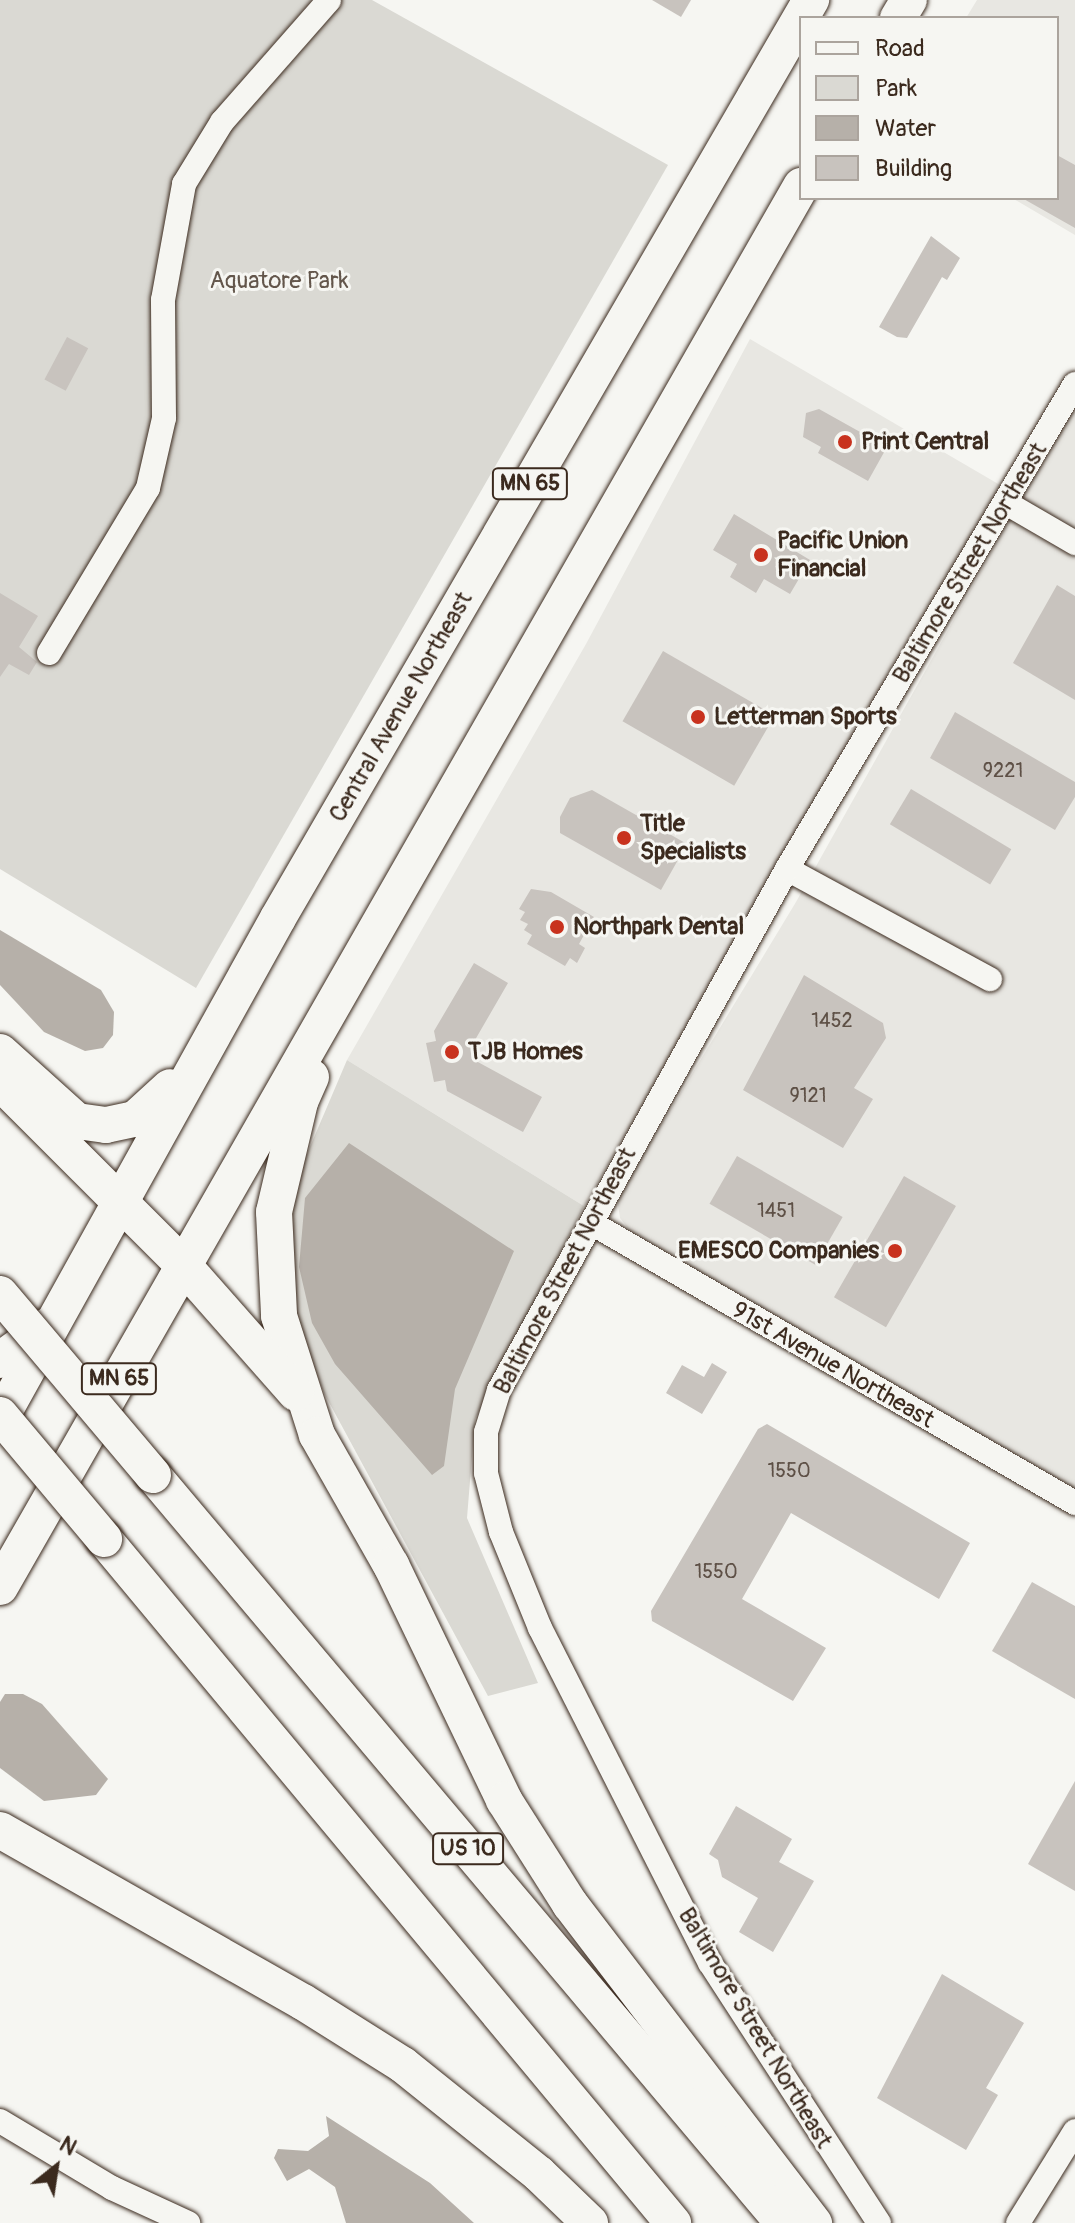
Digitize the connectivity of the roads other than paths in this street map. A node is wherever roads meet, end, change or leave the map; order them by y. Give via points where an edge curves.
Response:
1 (329, 0) edge
2 (799, 21) edge
3 (799, 189) edge
4 (1075, 384) edge
5 (1006, 503) junction
6 (1075, 543) edge
7 (49, 653) dead end
8 (419, 852) junction
9 (787, 869) junction
10 (990, 979) dead end
11 (223, 1015) junction
12 (0, 1052) edge
13 (0, 1082) edge
14 (119, 1199) junction
15 (593, 1224) junction
16 (184, 1266) junction
17 (0, 1294) edge
18 (52, 1323) junction
19 (0, 1360) edge
20 (302, 1400) junction
21 (0, 1417) edge
22 (0, 1449) edge
23 (1075, 1503) edge
24 (98, 1544) junction
25 (0, 1587) edge
26 (0, 1830) edge
27 (56, 1861) junction
28 (0, 2121) edge
29 (1075, 2131) edge
30 (156, 2217) edge
31 (188, 2223) edge
32 (580, 2223) edge
33 (590, 2223) edge
34 (673, 2223) edge
35 (783, 2223) edge
36 (814, 2223) edge
37 (879, 2223) edge
38 (1018, 2223) edge

1 - 7 street via 222,122 184,184 163,300 164,418 148,488
2 - 11 highway, Central Avenue Northeast / MN 65
3 - 8 highway, MN 65
4 - 5 street, Baltimore Street Northeast
5 - 6 street
5 - 9 street, Baltimore Street Northeast
8 - 16 highway, MN 65
8 - 20 highway via 300,1102 274,1212 279,1316
9 - 10 street
9 - 15 street, Baltimore Street Northeast
11 - 12 highway via 162,1098 135,1119 106,1125 77,1121
11 - 14 highway, Central Avenue Northeast / MN 65
13 - 14 highway
14 - 16 highway
14 - 18 highway, Central Avenue Northeast / MN 65
15 - 23 street, 91st Avenue Northeast
15 - 37 street, Baltimore Street Northeast via 499,1390 486,1432 486,1473 501,1532 540,1628 710,1963
16 - 20 highway
16 - 25 highway, MN 65
17 - 35 highway, US 10, bridge
18 - 19 highway
18 - 21 highway, Central Avenue Northeast / MN 65
20 - 36 highway via 391,1565 512,1812 570,1904
21 - 24 highway, bridge
22 - 24 highway
24 - 34 highway
26 - 27 highway
27 - 32 highway via 92,1904 130,1931 322,2040
27 - 33 highway via 403,2065 539,2174
28 - 30 street
29 - 38 street
30 - 31 street

